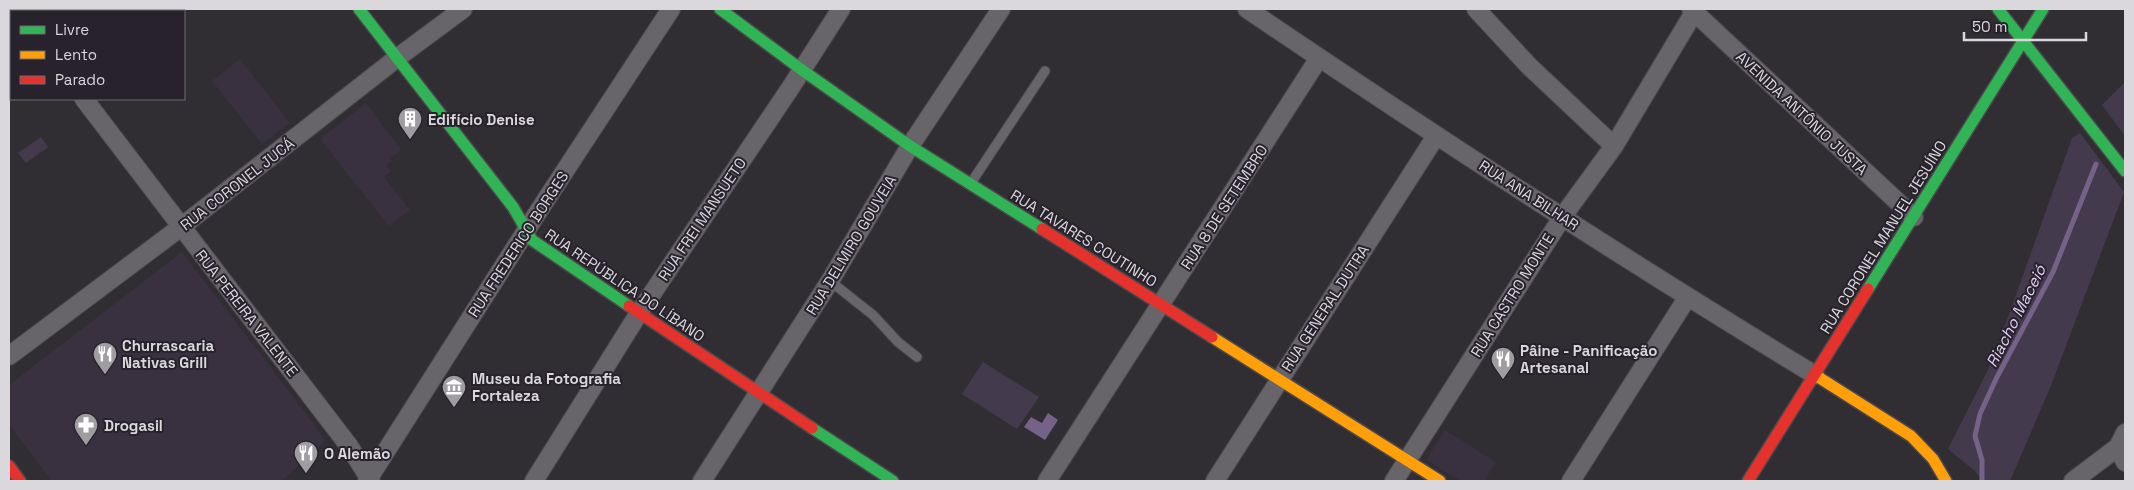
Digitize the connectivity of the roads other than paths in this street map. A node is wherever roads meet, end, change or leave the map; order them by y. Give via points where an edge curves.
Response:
1 (359, 9) edge
2 (463, 9) edge
3 (671, 9) edge
4 (720, 9) edge
5 (841, 9) edge
6 (1001, 9) edge
7 (1247, 9) edge
8 (1476, 9) edge
9 (1998, 9) edge
10 (2043, 9) edge
11 (1694, 10) edge
12 (2023, 41) junction
13 (397, 58) junction
14 (1320, 58) junction
15 (802, 70) junction
16 (1045, 71) dead end
17 (85, 100) edge
18 (1436, 136) junction
19 (910, 146) junction
20 (1614, 146) junction
21 (2125, 171) edge
22 (970, 184) junction
23 (1562, 216) junction
24 (1914, 217) junction
25 (181, 227) junction
26 (526, 232) junction
27 (830, 281) junction
28 (1687, 298) junction
29 (1161, 305) junction
30 (639, 313) junction
31 (9, 356) edge
32 (916, 357) dead end
33 (1815, 375) junction
34 (1280, 379) junction
35 (759, 394) junction
36 (2123, 448) edge
37 (1407, 460) junction
38 (369, 480) edge
39 (534, 481) edge
40 (702, 481) edge
41 (893, 481) edge
42 (1047, 481) edge
43 (1215, 481) edge
44 (1394, 481) edge
45 (1440, 481) edge
46 (1571, 481) edge
47 (1748, 481) edge
48 (1946, 481) edge
49 (2072, 481) edge
50 (2078, 481) edge
51 (2090, 481) edge

1 - 13 street, RUA REPÚBLICA DO LÍBANO
2 - 13 street, RUA CORONEL JUCÁ
3 - 26 street, RUA FREDERICO BORGES
4 - 15 street, RUA TAVARES COUTINHO
5 - 15 street, RUA FREI MANSUETO
6 - 19 street, RUA DELMIRO GOUVEIA
7 - 14 street, RUA ANA BILHAR
8 - 20 street
9 - 12 street
10 - 12 street, RUA CORONEL MANUEL JESUÍNO
11 - 20 street, RUA CASTRO MONTE
11 - 24 street, AVENIDA ANTÔNIO JUSTA
12 - 21 street
12 - 24 street, RUA CORONEL MANUEL JESUÍNO
13 - 25 street, RUA CORONEL JUCÁ
13 - 26 street, RUA REPÚBLICA DO LÍBANO via 513,207
14 - 18 street, RUA ANA BILHAR
14 - 29 street, RUA 8 DE SETEMBRO
15 - 19 street, RUA TAVARES COUTINHO
15 - 30 street, RUA FREI MANSUETO
16 - 22 lane
17 - 25 street, RUA PEREIRA VALENTE
18 - 23 street, RUA ANA BILHAR
18 - 34 street, RUA GENERAL DUTRA
19 - 22 street, RUA TAVARES COUTINHO
19 - 27 street, RUA DELMIRO GOUVEIA
20 - 23 street, RUA CASTRO MONTE
22 - 29 street, RUA TAVARES COUTINHO
23 - 28 street, RUA ANA BILHAR
23 - 37 street, RUA CASTRO MONTE
24 - 33 street, RUA CORONEL MANUEL JESUÍNO
25 - 31 street, RUA CORONEL JUCÁ
25 - 38 street, RUA PEREIRA VALENTE via 348,446
26 - 30 street, RUA REPÚBLICA DO LÍBANO via 549,253
26 - 38 street, RUA FREDERICO BORGES
27 - 32 lane
27 - 35 street, RUA DELMIRO GOUVEIA
28 - 33 street, RUA ANA BILHAR
28 - 46 street
29 - 34 street, RUA TAVARES COUTINHO
29 - 42 street, RUA 8 DE SETEMBRO
30 - 35 street, RUA REPÚBLICA DO LÍBANO
30 - 39 street, RUA FREI MANSUETO
33 - 47 street, RUA CORONEL MANUEL JESUÍNO
33 - 48 street via 1911,436 1933,459
34 - 37 street, RUA TAVARES COUTINHO
34 - 43 street, RUA GENERAL DUTRA
35 - 40 street, RUA DELMIRO GOUVEIA
35 - 41 street, RUA REPÚBLICA DO LÍBANO
36 - 49 street
37 - 44 street, RUA CASTRO MONTE
37 - 45 street, RUA TAVARES COUTINHO
50 - 51 street

